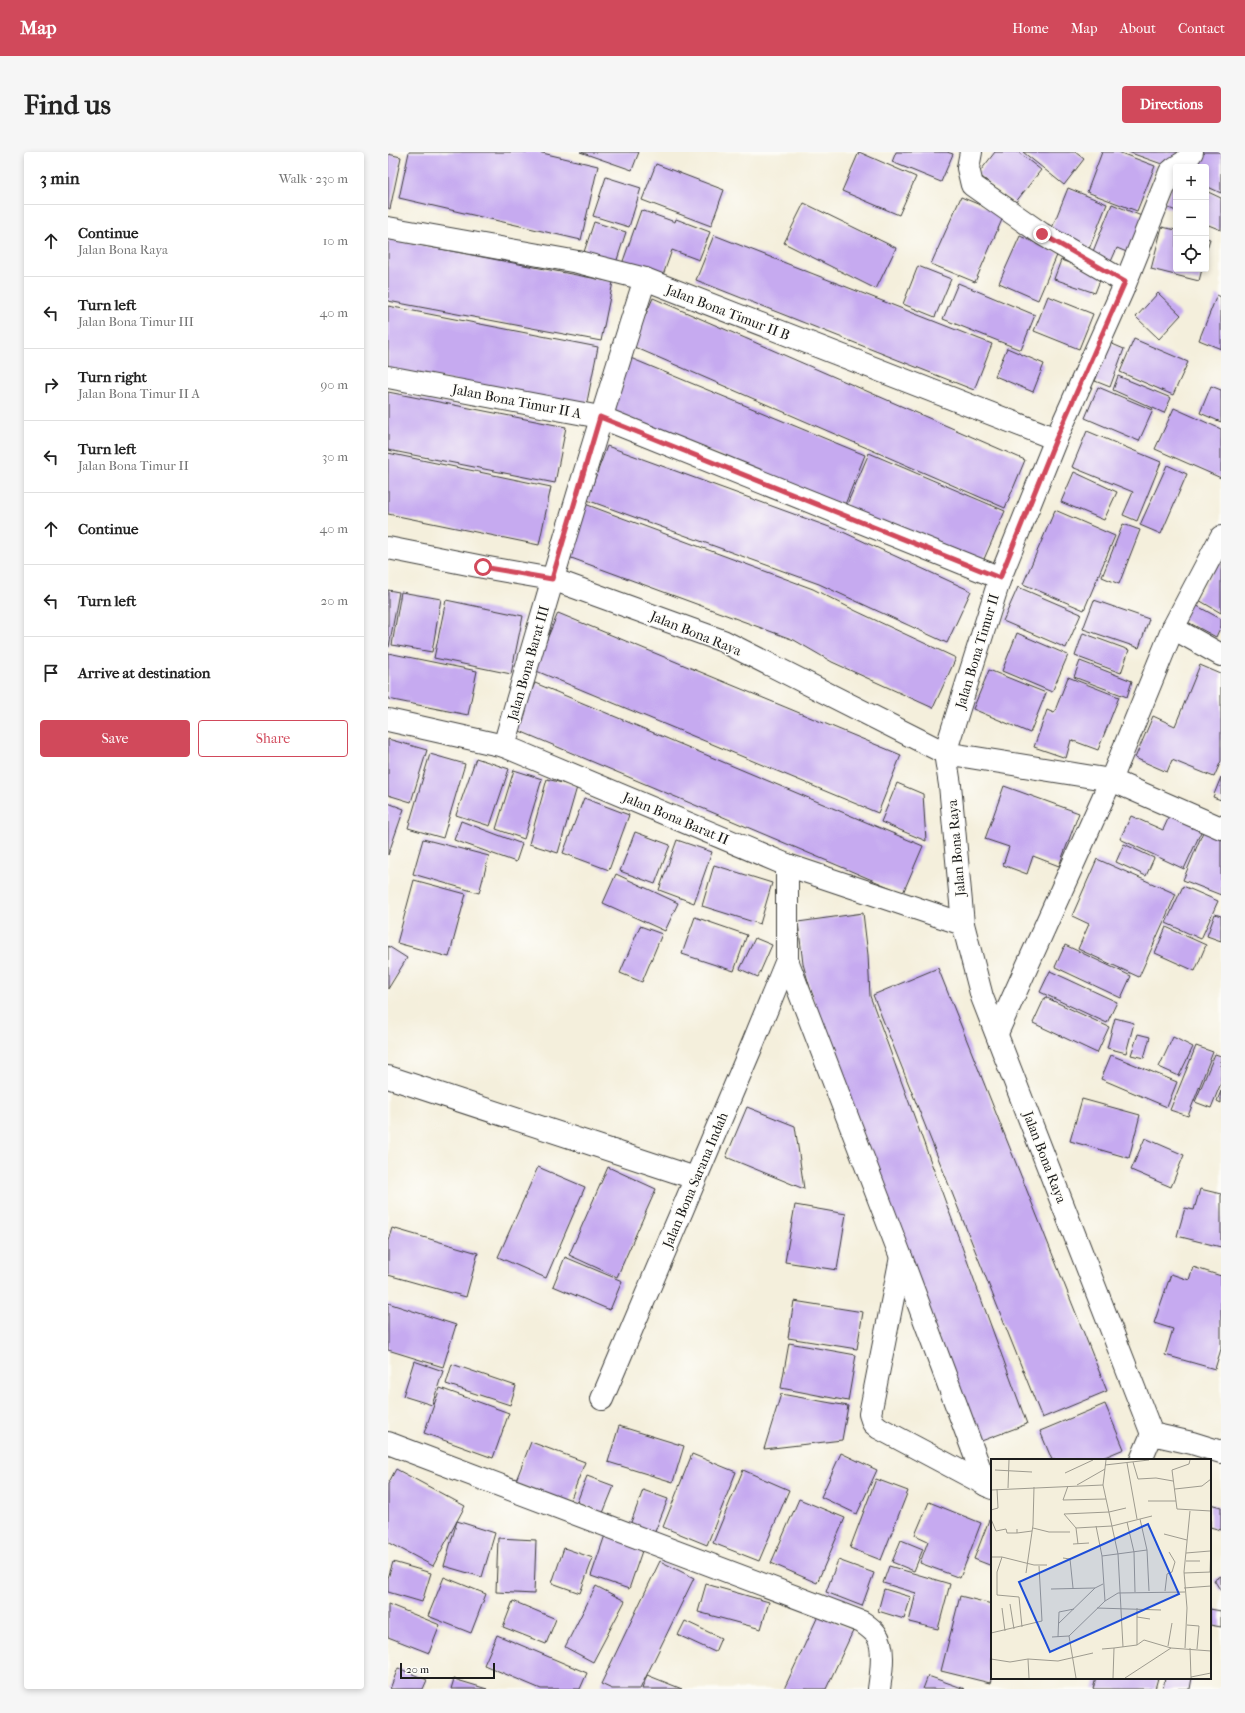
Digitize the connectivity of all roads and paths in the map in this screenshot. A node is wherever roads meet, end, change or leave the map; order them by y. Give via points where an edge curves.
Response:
1 (971, 152) edge
2 (1192, 152) edge
3 (388, 228) edge
4 (645, 279) junction
5 (1125, 282) junction
6 (388, 377) edge
7 (600, 417) junction
8 (1056, 439) junction
9 (1221, 537) edge
10 (388, 548) edge
11 (1000, 578) junction
12 (552, 579) junction
13 (1173, 628) junction
14 (1221, 655) edge
15 (388, 720) edge
16 (504, 746) junction
17 (945, 753) junction
18 (1111, 780) junction
19 (1221, 828) edge
20 (787, 865) junction
21 (963, 924) junction
22 (787, 960) junction
23 (997, 1033) junction
24 (388, 1076) edge
25 (696, 1178) junction
26 (901, 1257) junction
27 (602, 1399) dead end
28 (1152, 1434) junction
29 (388, 1444) edge
30 (1221, 1452) edge
31 (1141, 1459) edge
32 (989, 1486) edge
33 (879, 1689) edge

1 - 5 street via 968,168 972,185 1042,234
2 - 5 street, Jalan Bona Timur II via 1186,162 1175,166 1170,172
3 - 4 street, Jalan Bona Timur II B via 578,262
4 - 7 street, Jalan Bona Barat III
4 - 8 street, Jalan Bona Timur II B
5 - 8 street, Jalan Bona Timur II
6 - 7 street, Jalan Bona Timur II A
7 - 11 street, Jalan Bona Timur II A
7 - 12 street, Jalan Bona Barat III
8 - 11 street, Jalan Bona Timur II
9 - 13 street
10 - 12 street, Jalan Bona Raya
11 - 17 street, Jalan Bona Timur II
12 - 16 street, Jalan Bona Barat III
12 - 17 street, Jalan Bona Raya via 723,641
13 - 14 street
13 - 18 street
15 - 16 street, Jalan Bona Barat II
16 - 20 street, Jalan Bona Barat II
17 - 18 street
17 - 21 street, Jalan Bona Raya
18 - 19 street
18 - 23 street
20 - 21 street, Jalan Bona Barat II
20 - 22 street
21 - 23 street, Jalan Bona Raya via 982,997
22 - 25 street, Jalan Bona Sarana Indah
22 - 26 street
23 - 28 street, Jalan Bona Raya
24 - 25 street
25 - 27 street, Jalan Bona Sarana Indah
26 - 32 street
26 - 32 street via 870,1414 873,1423
28 - 30 street
28 - 31 street
29 - 33 street via 862,1622 876,1635 880,1646 882,1658

